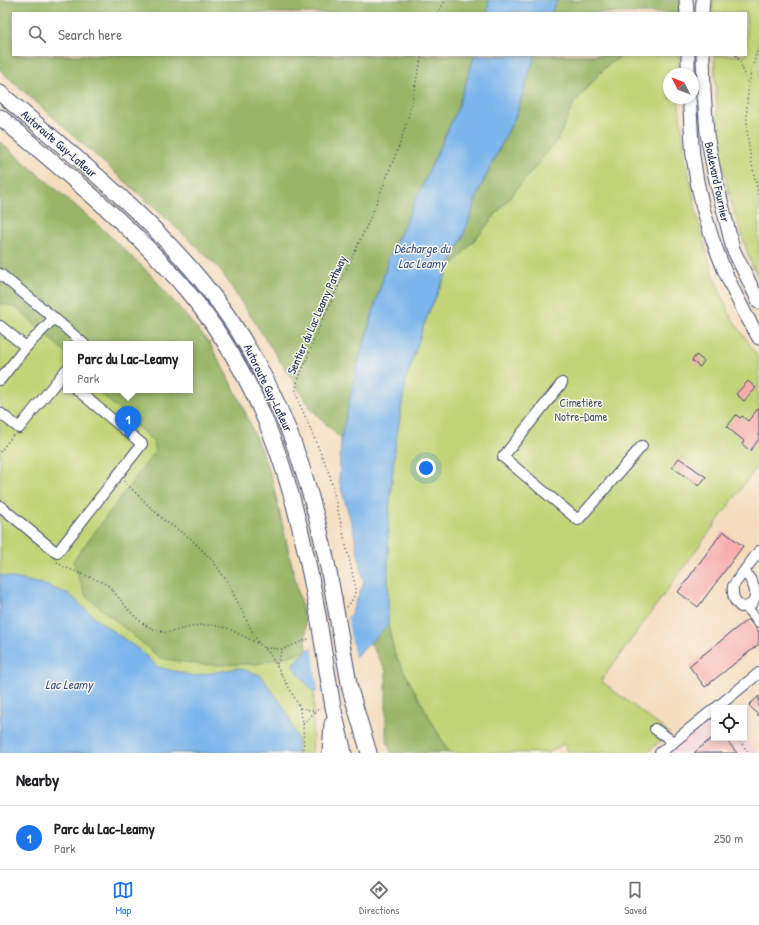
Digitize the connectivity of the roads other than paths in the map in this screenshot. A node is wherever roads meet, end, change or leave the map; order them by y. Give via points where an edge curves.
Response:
1 (686, 0) edge
2 (703, 0) edge
3 (687, 12) edge
4 (702, 12) edge
5 (688, 56) edge
6 (703, 56) edge
7 (688, 68) edge
8 (0, 94) edge
9 (689, 104) edge
10 (0, 117) edge
11 (0, 274) edge
12 (759, 302) edge
13 (54, 318) junction
14 (755, 321) edge
15 (0, 326) edge
16 (759, 338) edge
17 (81, 341) edge
18 (26, 347) junction
19 (63, 377) edge
20 (0, 380) edge
21 (562, 383) dead end
22 (81, 393) edge
23 (0, 413) edge
24 (642, 446) dead end
25 (0, 506) edge
26 (759, 551) edge
27 (744, 571) junction
28 (746, 607) junction
29 (759, 622) edge
30 (759, 673) edge
31 (350, 689) junction
32 (720, 705) edge
33 (327, 708) junction
34 (711, 712) edge
35 (655, 729) dead end
36 (672, 743) junction
37 (330, 753) edge
38 (344, 753) edge
39 (359, 753) edge
40 (369, 753) edge
41 (660, 753) edge

1 - 3 main road
2 - 4 main road
5 - 7 main road
6 - 12 main road, Boulevard Fournier via 707,134 714,172 733,249
8 - 31 highway, Autoroute Guy-Lafleur, bridge via 114,191 200,278 236,327 267,379 293,438 318,524 339,605
9 - 14 main road, Boulevard Fournier via 693,157 704,209 723,269
10 - 33 highway, Autoroute Guy-Lafleur, bridge via 100,202 146,245 193,299 227,346 252,391 281,459 301,528 318,615
11 - 13 street
13 - 17 street
13 - 18 street
14 - 16 main road, Boulevard Fournier
15 - 18 street
18 - 20 street
19 - 23 street via 19,428
21 - 24 street via 503,457 578,520
22 - 25 street via 142,444 57,553
26 - 27 street
27 - 28 street via 755,587 756,594 751,605
27 - 28 street via 733,586 733,590 737,604
28 - 29 street
30 - 32 street
31 - 39 highway, Autoroute Guy-Lafleur
31 - 40 highway
33 - 37 highway
33 - 38 highway, Autoroute Guy-Lafleur
34 - 36 street
35 - 36 street
36 - 41 street

